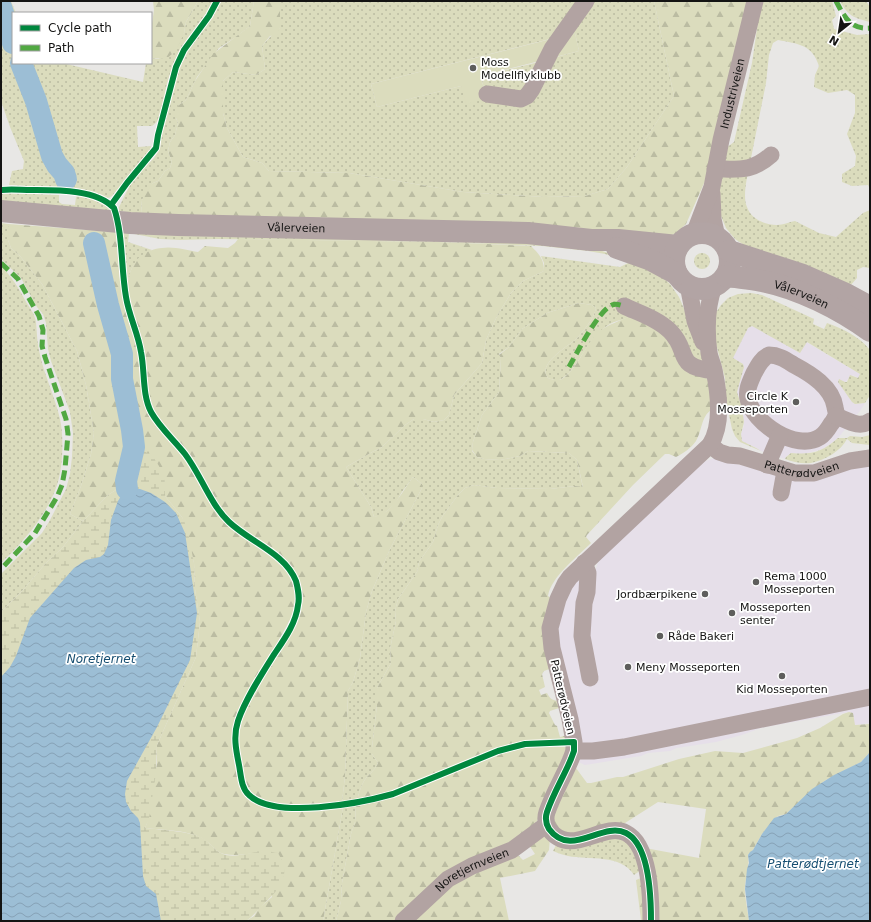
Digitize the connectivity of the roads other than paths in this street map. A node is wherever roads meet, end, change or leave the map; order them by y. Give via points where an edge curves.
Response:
1 (586, 1) edge
2 (755, 1) edge
3 (487, 94) dead end
4 (771, 155) dead end
5 (715, 169) junction
6 (712, 187) junction
7 (1, 211) edge
8 (591, 240) junction
9 (686, 240) junction
10 (723, 244) junction
11 (683, 279) junction
12 (720, 281) junction
13 (624, 306) dead end
14 (870, 307) edge
15 (870, 331) edge
16 (710, 354) junction
17 (714, 371) junction
18 (836, 416) junction
19 (870, 422) edge
20 (780, 435) junction
21 (713, 438) junction
22 (866, 458) edge
23 (767, 465) junction
24 (785, 471) junction
25 (781, 494) dead end
26 (579, 568) junction
27 (590, 678) dead end
28 (870, 698) edge
29 (574, 751) junction
30 (546, 825) junction
31 (403, 921) edge
32 (651, 921) edge

1 - 3 street via 552,49 527,96 521,99
2 - 5 street, Industriveien
4 - 5 street via 752,167
5 - 6 street, Industriveien
6 - 9 street, Industriveien
6 - 10 street, Industriveien via 713,219
7 - 8 main road, Vålerveien via 130,223 528,234
8 - 9 main road, Vålerveien
8 - 11 main road, Vålerveien via 651,260
9 - 10 main road via 706,233
9 - 11 main road via 674,260
10 - 12 main road via 730,264
10 - 14 main road, Vålerveien via 803,275
11 - 12 main road via 701,289
11 - 16 street via 700,337
12 - 15 main road, Vålerveien via 762,281 794,291 836,310
12 - 16 street via 710,298 707,319
13 - 17 street via 666,327 675,337 685,360 692,367
16 - 17 street
17 - 21 street via 718,424
18 - 19 street via 857,424
18 - 20 street via 821,437 811,442
18 - 20 street via 830,393 820,383 809,373 780,357 769,355 759,363 749,384 748,399 752,411 759,420
20 - 23 street
21 - 23 street, Patterødveien via 721,435 740,456
21 - 26 street, Patterødveien
22 - 24 street, Patterødveien via 814,473
23 - 24 street, Patterødveien
24 - 25 street
26 - 27 street via 588,574 582,636
26 - 29 street, Patterødveien via 560,593 550,628 552,648 570,719
28 - 29 street via 624,747
29 - 30 street, Patterødveien via 547,813
30 - 31 street, Noretjernveien via 512,850 448,879
30 - 32 street via 564,840 578,840 614,831 626,833 636,840 651,894

